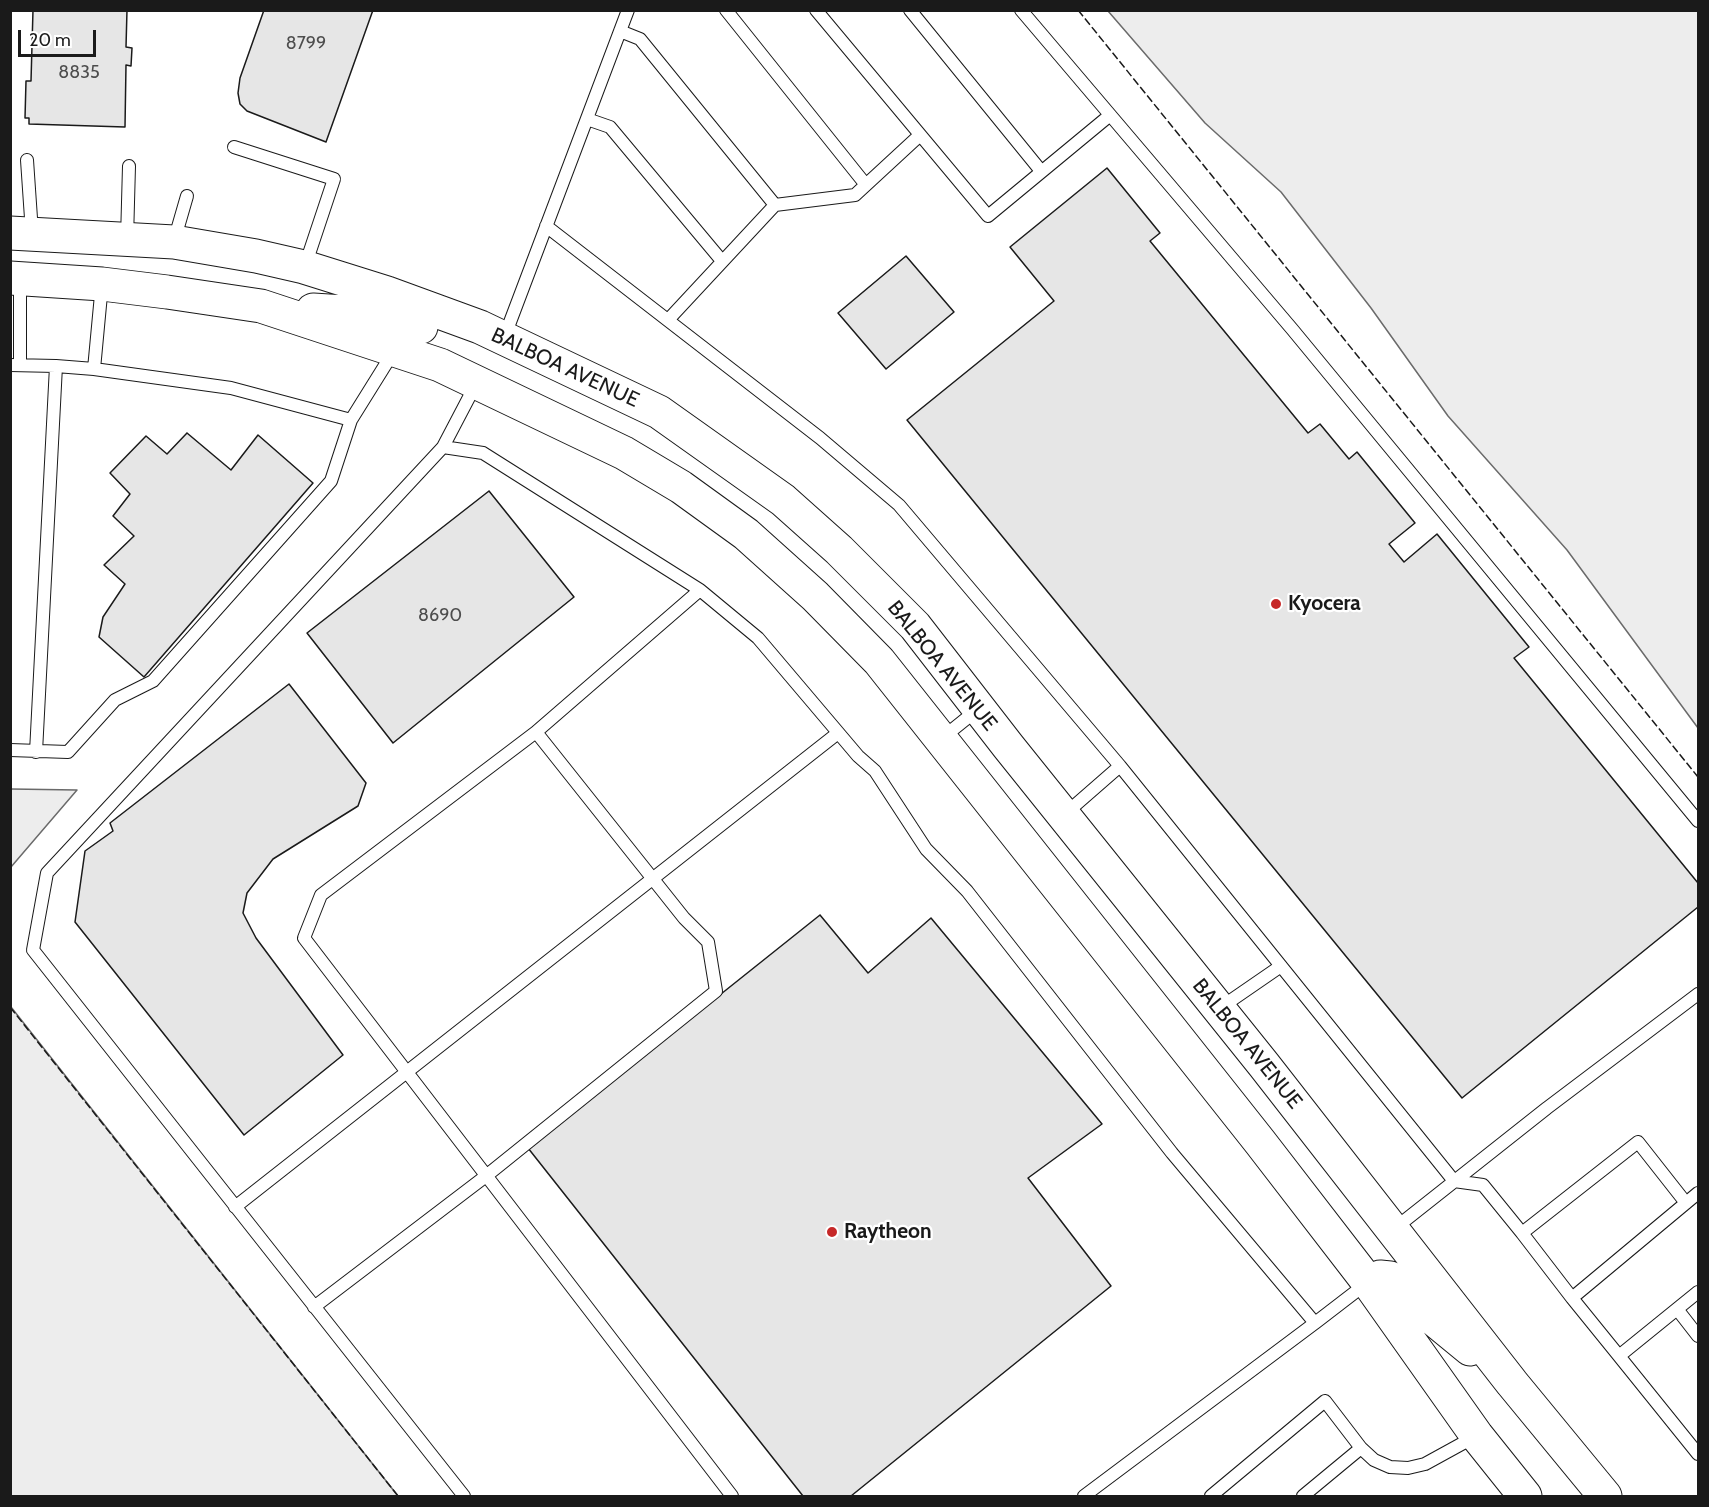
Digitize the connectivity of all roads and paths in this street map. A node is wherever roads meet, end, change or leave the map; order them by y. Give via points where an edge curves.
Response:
1 (628, 10) edge
2 (726, 10) edge
3 (816, 10) edge
4 (910, 10) edge
5 (1020, 10) edge
6 (620, 31) junction
7 (1109, 116) junction
8 (586, 119) junction
9 (920, 135) junction
10 (234, 147) dead end
11 (27, 160) dead end
12 (129, 166) dead end
13 (1041, 171) junction
14 (866, 184) junction
15 (187, 196) dead end
16 (775, 205) junction
17 (546, 226) junction
18 (21, 234) edge
19 (127, 240) junction
20 (174, 242) junction
21 (722, 261) junction
22 (304, 267) junction
23 (15, 278) edge
24 (102, 284) junction
25 (261, 306) junction
26 (668, 320) junction
27 (492, 333) junction
28 (395, 350) junction
29 (15, 365) edge
30 (56, 366) junction
31 (94, 369) junction
32 (477, 383) junction
33 (351, 420) junction
34 (443, 447) junction
35 (700, 590) junction
36 (979, 709) junction
37 (536, 732) junction
38 (838, 733) junction
39 (940, 740) junction
40 (10, 750) edge
41 (36, 752) junction
42 (1120, 766) junction
43 (1063, 816) junction
44 (1698, 821) edge
45 (654, 879) junction
46 (1281, 966) junction
47 (1698, 994) edge
48 (1219, 1009) junction
49 (406, 1071) junction
50 (486, 1176) junction
51 (1454, 1181) junction
52 (1698, 1193) edge
53 (1686, 1203) junction
54 (235, 1207) junction
55 (1394, 1230) junction
56 (1522, 1233) junction
57 (1368, 1282) junction
58 (1698, 1292) edge
59 (1572, 1298) junction
60 (314, 1307) junction
61 (1677, 1309) junction
62 (1316, 1323) junction
63 (1698, 1336) edge
64 (1619, 1356) junction
65 (1512, 1383) junction
66 (1477, 1436) junction
67 (1361, 1448) junction
68 (1698, 1454) edge
69 (464, 1497) edge
70 (732, 1497) edge
71 (1084, 1497) edge
72 (1211, 1497) edge
73 (1303, 1497) edge
74 (1525, 1497) edge
75 (1605, 1497) edge

1 - 6 lane
2 - 14 lane
3 - 9 lane
4 - 13 lane
5 - 7 lane
6 - 8 lane
6 - 16 lane via 640,39
7 - 13 lane
7 - 44 lane via 1292,329
8 - 17 lane
8 - 21 lane via 610,127
9 - 13 lane via 988,216
9 - 14 lane
10 - 22 lane via 334,179
11 - 18 lane
12 - 19 lane
14 - 16 lane via 855,195
15 - 20 lane
16 - 21 lane
17 - 26 lane
17 - 27 lane
18 - 19 main road, BALBOA AVENUE
19 - 20 main road, BALBOA AVENUE
20 - 22 main road, BALBOA AVENUE
21 - 26 lane
22 - 27 main road, BALBOA AVENUE
23 - 24 main road
23 - 29 lane
24 - 25 main road
24 - 31 lane
25 - 27 main road via 391,315 456,337
25 - 28 main road
26 - 42 lane via 899,505
27 - 36 main road, BALBOA AVENUE via 659,412 783,500 915,626
28 - 32 main road
28 - 33 lane
29 - 30 lane
30 - 31 lane
30 - 41 lane
31 - 33 lane via 231,388
32 - 34 lane
32 - 39 main road via 624,453 681,487 746,534 879,661
33 - 41 lane via 330,481 153,681 115,700 68,752
34 - 35 lane via 483,453
34 - 54 lane via 46,873 33,950
35 - 37 lane
35 - 38 lane via 758,638
36 - 39 lane
36 - 43 main road, BALBOA AVENUE
37 - 45 lane
37 - 49 lane via 321,895 304,938
38 - 45 lane
38 - 62 lane via 875,771 926,849 967,891 1172,1153
39 - 57 main road
40 - 41 lane
42 - 43 lane
42 - 46 lane
43 - 48 main road, BALBOA AVENUE
45 - 49 lane
45 - 50 lane via 708,942 716,991
46 - 48 lane
46 - 51 lane
47 - 51 lane
48 - 55 main road, BALBOA AVENUE
49 - 50 lane
49 - 54 lane
50 - 60 lane
50 - 70 lane
51 - 55 lane
51 - 56 lane via 1484,1185
52 - 53 lane
53 - 56 lane via 1638,1142
53 - 59 lane
54 - 60 lane
55 - 65 main road, BALBOA AVENUE
56 - 59 lane
57 - 62 lane
57 - 65 main road via 1390,1278 1420,1308
57 - 66 main road
58 - 61 lane
59 - 64 lane
60 - 69 lane
61 - 63 lane
61 - 64 lane
62 - 71 lane
64 - 68 lane
65 - 75 main road, BALBOA AVENUE
66 - 67 lane via 1425,1464 1408,1468 1390,1467
66 - 74 main road
67 - 72 lane via 1325,1401
67 - 73 lane

